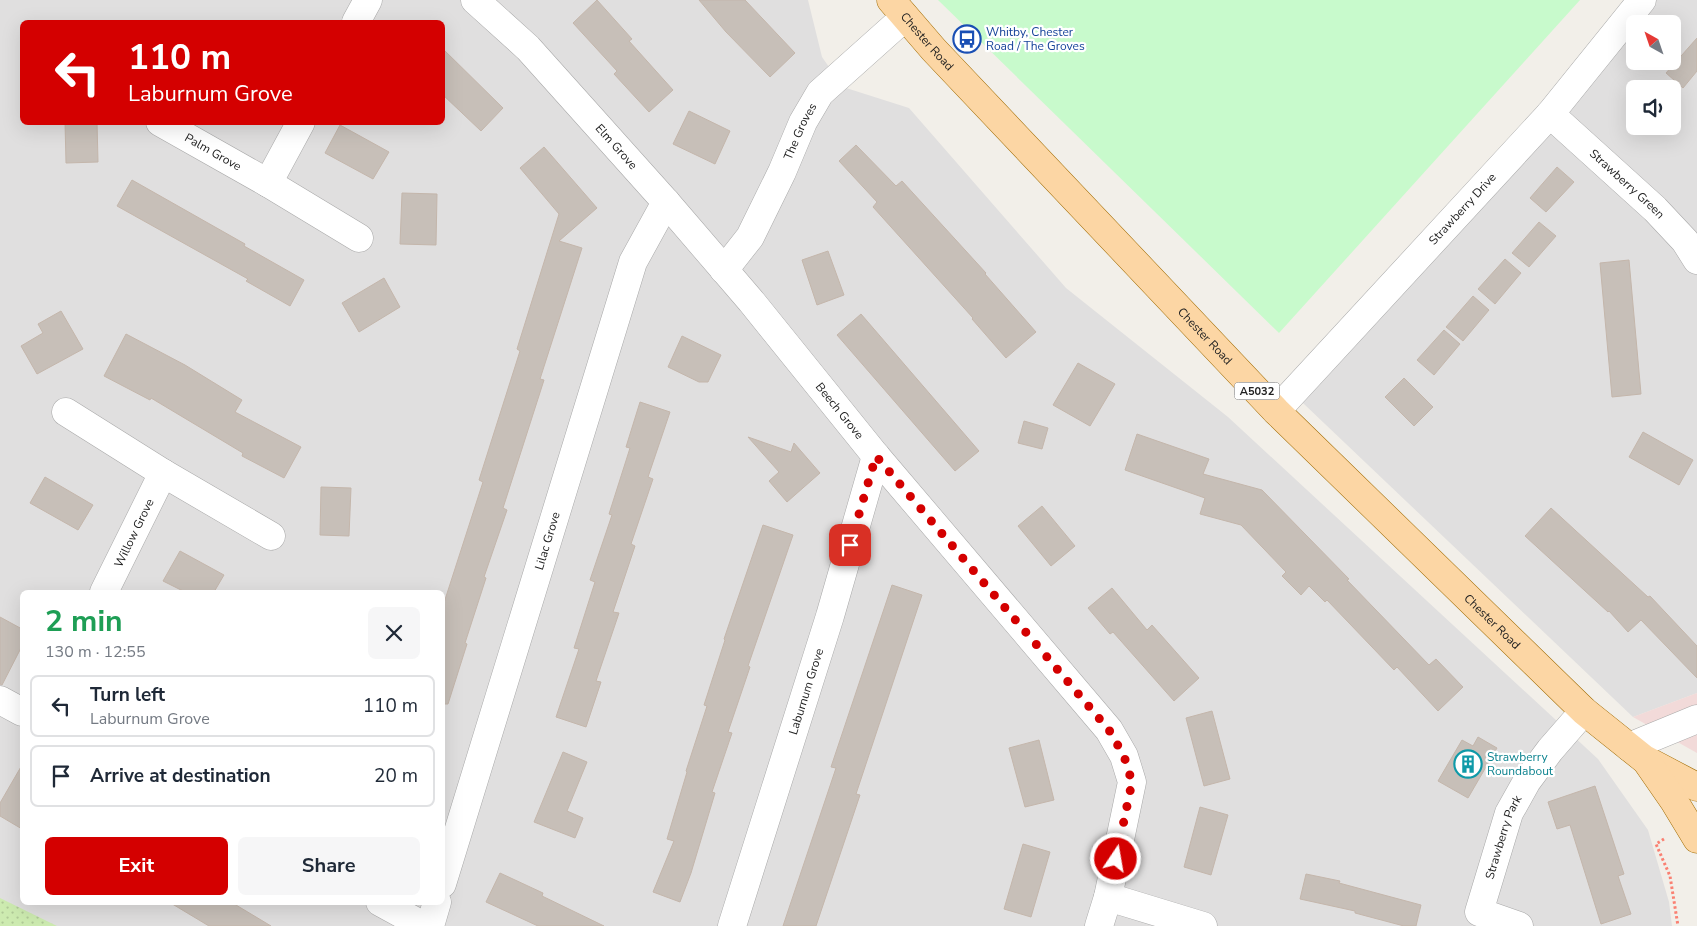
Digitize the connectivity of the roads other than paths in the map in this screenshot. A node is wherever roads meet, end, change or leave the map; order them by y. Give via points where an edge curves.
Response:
1 (368, 0) edge
2 (474, 0) edge
3 (1642, 0) edge
4 (898, 8) edge
5 (357, 20) edge
6 (1550, 114) junction
7 (165, 125) edge
8 (299, 125) edge
9 (268, 183) junction
10 (666, 202) junction
11 (359, 238) dead end
12 (1697, 260) edge
13 (724, 270) junction
14 (751, 301) joint
15 (1276, 411) junction
16 (66, 412) dead end
17 (876, 456) junction
18 (163, 473) junction
19 (271, 536) dead end
20 (105, 590) edge
21 (0, 700) edge
22 (20, 711) edge
23 (1584, 711) junction
24 (1697, 718) edge
25 (1637, 753) junction
26 (1697, 786) edge
27 (1692, 830) edge
28 (445, 874) edge
29 (1108, 897) junction
30 (386, 905) edge
31 (436, 905) edge
32 (424, 926) edge
33 (430, 926) edge
34 (732, 926) edge
35 (1099, 926) edge
36 (1203, 926) edge
37 (1519, 926) edge

1 - 5 street
2 - 10 street, Elm Grove via 528,48
3 - 6 street, Strawberry Drive
4 - 13 street, The Groves via 820,92 750,237
4 - 15 main road, Chester Road / A5032
6 - 12 street, Strawberry Green via 1655,209
6 - 15 street, Strawberry Drive
7 - 9 street, Palm Grove
8 - 9 street
9 - 11 street, Palm Grove
10 - 13 street, Elm Grove
10 - 28 street, Lilac Grove via 633,262
13 - 14 street, Elm Grove
14 - 17 street, Beech Grove
15 - 23 main road, Chester Road / A5032
16 - 18 street
17 - 29 street, Beech Grove via 1109,730 1124,756 1132,782
17 - 34 street, Laburnum Grove via 830,616
18 - 19 street
18 - 20 street, Willow Grove
21 - 22 street
23 - 25 main road, Chester Road / A5032
23 - 37 street, Strawberry Park via 1527,781 1510,813 1479,912
24 - 25 street
25 - 26 main road, Chester Road / A5032
25 - 27 main road, Chester Road / A5032
29 - 35 street, Beech Grove
29 - 36 street
30 - 32 street
31 - 33 street

